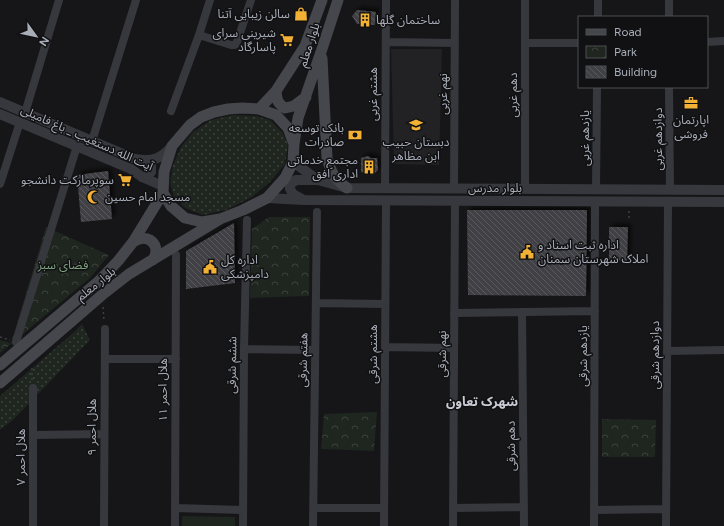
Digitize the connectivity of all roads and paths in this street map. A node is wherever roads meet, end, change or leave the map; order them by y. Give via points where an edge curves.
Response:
1 (59, 0) edge
2 (136, 0) edge
3 (210, 0) edge
4 (251, 0) edge
5 (322, 0) edge
6 (338, 0) edge
7 (386, 0) edge
8 (454, 0) edge
9 (525, 0) edge
10 (598, 0) edge
11 (669, 0) edge
12 (598, 16) edge
13 (669, 16) edge
14 (199, 35) junction
15 (724, 41) edge
16 (386, 42) junction
17 (708, 42) edge
18 (455, 43) junction
19 (526, 43) junction
20 (578, 43) edge
21 (322, 52) junction
22 (597, 88) edge
23 (670, 88) edge
24 (276, 91) junction
25 (306, 97) junction
26 (0, 102) edge
27 (259, 109) junction
28 (171, 111) dead end
29 (25, 112) junction
30 (0, 114) edge
31 (20, 122) junction
32 (92, 141) junction
33 (294, 144) junction
34 (77, 146) junction
35 (172, 146) junction
36 (146, 161) junction
37 (293, 162) junction
38 (142, 178) junction
39 (318, 180) junction
40 (0, 184) edge
41 (347, 188) junction
42 (163, 189) junction
43 (385, 189) junction
44 (454, 189) junction
45 (525, 189) junction
46 (540, 189) junction
47 (596, 190) junction
48 (670, 190) junction
49 (724, 190) edge
50 (267, 198) junction
51 (304, 200) junction
52 (386, 200) junction
53 (455, 200) junction
54 (540, 201) junction
55 (595, 201) junction
56 (668, 202) junction
57 (724, 202) edge
58 (317, 212) dead end
59 (220, 219) junction
60 (247, 220) dead end
61 (133, 242) junction
62 (176, 255) dead end
63 (153, 260) junction
64 (102, 295) junction
65 (316, 303) junction
66 (385, 304) junction
67 (595, 311) junction
68 (522, 312) junction
69 (454, 313) junction
70 (105, 329) joint
71 (16, 342) dead end
72 (385, 347) junction
73 (454, 348) junction
74 (244, 349) junction
75 (315, 350) junction
76 (724, 350) edge
77 (667, 351) junction
78 (31, 356) junction
79 (176, 359) junction
80 (105, 360) junction
81 (0, 365) edge
82 (0, 383) edge
83 (33, 388) joint
84 (104, 434) junction
85 (34, 435) junction
86 (524, 507) junction
87 (175, 508) junction
88 (314, 508) junction
89 (384, 508) junction
90 (453, 508) junction
91 (666, 509) junction
92 (243, 510) junction
93 (594, 510) junction
94 (33, 526) edge
95 (104, 526) edge
96 (175, 526) edge
97 (243, 526) edge
98 (313, 526) edge
99 (384, 526) edge
100 (453, 526) edge
101 (524, 526) edge
102 (594, 526) edge
103 (666, 526) edge

1 - 29 street
2 - 32 street
3 - 14 street
4 - 14 street via 235,45
5 - 24 main road, بلوار معلم via 305,46
6 - 21 main road, بلوار معلم
7 - 16 street, هشتم غربی
8 - 18 street, نهم غربی
9 - 19 street, دهم غربی
10 - 12 street
11 - 13 street
14 - 28 street
15 - 17 street
16 - 18 street
16 - 43 street, هشتم غربی
18 - 44 street, نهم غربی
19 - 20 street
19 - 45 street, دهم غربی
21 - 25 main road, بلوار معلم
21 - 41 main road via 327,158 334,176
22 - 47 street, یازدهم غربی
23 - 48 street, دوازدهم غربی
24 - 25 main road via 277,101 285,108 294,106
24 - 27 main road, بلوار معلم
25 - 33 main road, بلوار معلم via 298,118
26 - 29 street, آیت الله دستغیب _ باغ فامیلی
27 - 33 main road via 276,115 288,128
27 - 35 main road via 228,109 201,117 190,125
29 - 32 street, آیت الله دستغیب _ باغ فامیلی
30 - 31 street, آیت الله دستغیب _ باغ فامیلی
31 - 34 street, آیت الله دستغیب _ باغ فامیلی
31 - 40 street
32 - 36 street, آیت الله دستغیب _ باغ فامیلی
33 - 37 main road
34 - 38 street, آیت الله دستغیب _ باغ فامیلی via 131,169
34 - 71 street
35 - 36 street, آیت الله دستغیب _ باغ فامیلی via 166,154
35 - 42 main road via 164,172
36 - 38 street via 151,166 151,172
37 - 39 street, بلوار مدرس
37 - 50 main road via 285,178
38 - 42 street, آیت الله دستغیب _ باغ فامیلی
39 - 41 street, بلوار مدرس
39 - 51 street via 296,180 290,184 293,194
41 - 43 street, بلوار مدرس
42 - 59 main road via 171,206 185,218 202,222
42 - 61 main road, بلوار معلم
43 - 44 street, بلوار مدرس
44 - 45 street, بلوار مدرس
45 - 46 street, بلوار مدرس
46 - 47 street, بلوار مدرس
46 - 54 street
47 - 48 street, بلوار مدرس
48 - 49 street, بلوار مدرس
50 - 51 street, بلوار مدرس
50 - 59 main road
51 - 52 street, بلوار مدرس
52 - 53 street, بلوار مدرس
52 - 66 street, هشتم شرقی
53 - 54 street, بلوار مدرس
53 - 69 street, نهم شرقی
54 - 55 street, بلوار مدرس
55 - 56 street, بلوار مدرس
55 - 67 street, یازدهم شرقی
56 - 57 street, بلوار مدرس
56 - 77 street, دوازدهم شرقی
58 - 65 street, هفتم شرقی
59 - 63 main road, بلوار معلم
60 - 74 street, ششم شرقی
61 - 63 main road via 142,238 152,241 156,251
61 - 81 main road, بلوار معلم via 99,281
62 - 79 street, هلال احمر ۱۱
63 - 64 main road, بلوار معلم via 129,274
64 - 70 path
64 - 78 main road, بلوار معلم
65 - 66 street
65 - 75 street, هفتم شرقی
66 - 72 street, هشتم شرقی
67 - 68 street
67 - 93 street, یازدهم شرقی
68 - 69 street
68 - 86 street, دهم شرقی
69 - 73 street, نهم شرقی
70 - 80 street, هلال احمر ۹
72 - 73 street
72 - 89 street, هشتم شرقی
73 - 90 street, نهم شرقی
74 - 75 street
74 - 92 street, ششم شرقی
75 - 88 street, هفتم شرقی
76 - 77 street
77 - 91 street, دوازدهم شرقی
78 - 82 main road, بلوار معلم
78 - 83 path
79 - 80 street
79 - 87 street, هلال احمر ۱۱
80 - 84 street, هلال احمر ۹
83 - 85 street, هلال احمر ۷
84 - 85 street
84 - 95 street, هلال احمر ۹
85 - 94 street, هلال احمر ۷
86 - 90 street
86 - 101 street, دهم شرقی
87 - 92 street
87 - 96 street, هلال احمر ۱۱
88 - 89 street
88 - 98 street, هفتم شرقی
89 - 99 street, هشتم شرقی
90 - 100 street, نهم شرقی
91 - 93 street
91 - 103 street, دوازدهم شرقی
92 - 97 street, ششم شرقی
93 - 102 street, یازدهم شرقی

